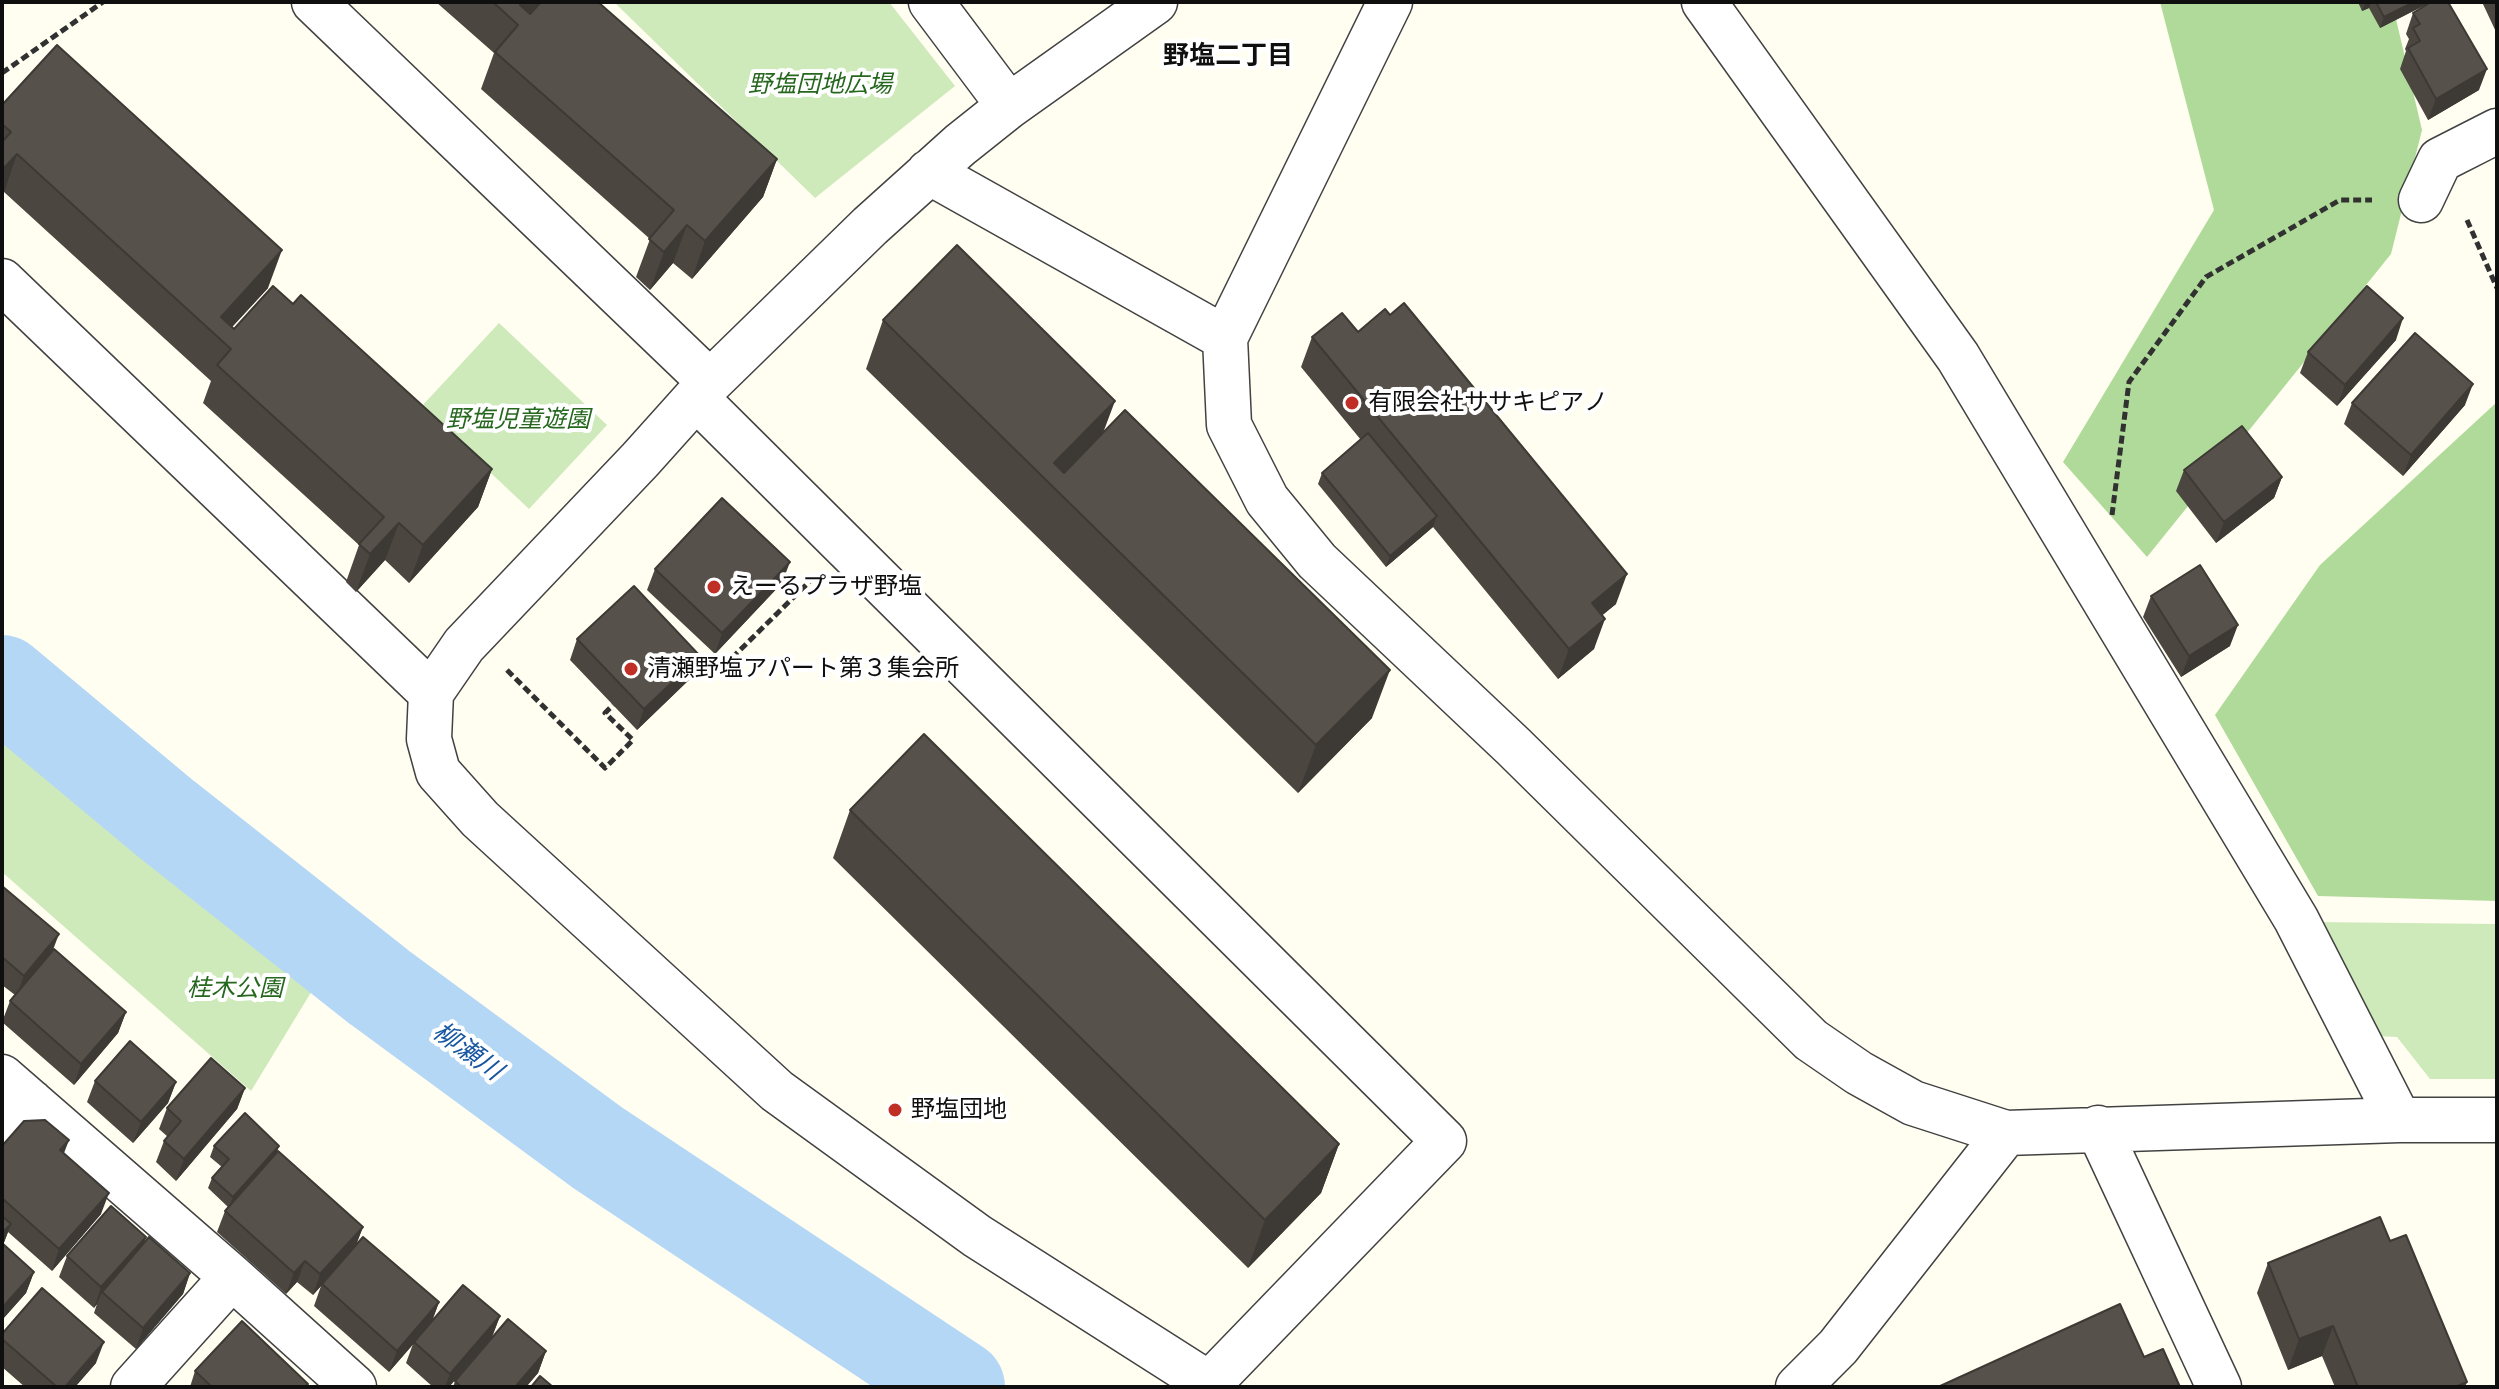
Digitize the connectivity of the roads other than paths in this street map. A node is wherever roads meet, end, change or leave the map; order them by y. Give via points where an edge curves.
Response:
1 (314, 2) edge
2 (931, 2) edge
3 (1155, 2) edge
4 (1390, 2) edge
5 (1704, 2) edge
6 (1009, 106) junction
7 (2497, 131) edge
8 (929, 172) junction
9 (2421, 200) road end
10 (2, 281) edge
11 (1225, 338) junction
12 (703, 390) junction
13 (431, 693) junction
14 (17, 1090) edge
15 (2399, 1120) junction
16 (2497, 1120) edge
17 (2098, 1128) junction
18 (2006, 1133) junction
19 (2, 1135) edge
20 (232, 1277) junction
21 (1211, 1386) edge
22 (133, 1387) edge
23 (354, 1387) edge
24 (1798, 1387) edge
25 (2219, 1387) edge

1 - 12 street
2 - 6 street
3 - 6 street
4 - 11 street
5 - 15 street via 1958,357 2296,919
6 - 8 street
7 - 9 street via 2440,160
8 - 11 street
8 - 12 street
10 - 13 street
11 - 18 street via 1229,425 1267,500 1317,561 1811,1040 1913,1103
12 - 13 street via 472,635
12 - 21 street via 845,546 1444,1141
13 - 21 street via 429,739 438,772 480,819 777,1091 977,1236
14 - 19 street
14 - 20 street
15 - 16 street
15 - 17 street
17 - 18 street
17 - 25 street
18 - 24 street via 1838,1347
20 - 22 street
20 - 23 street

